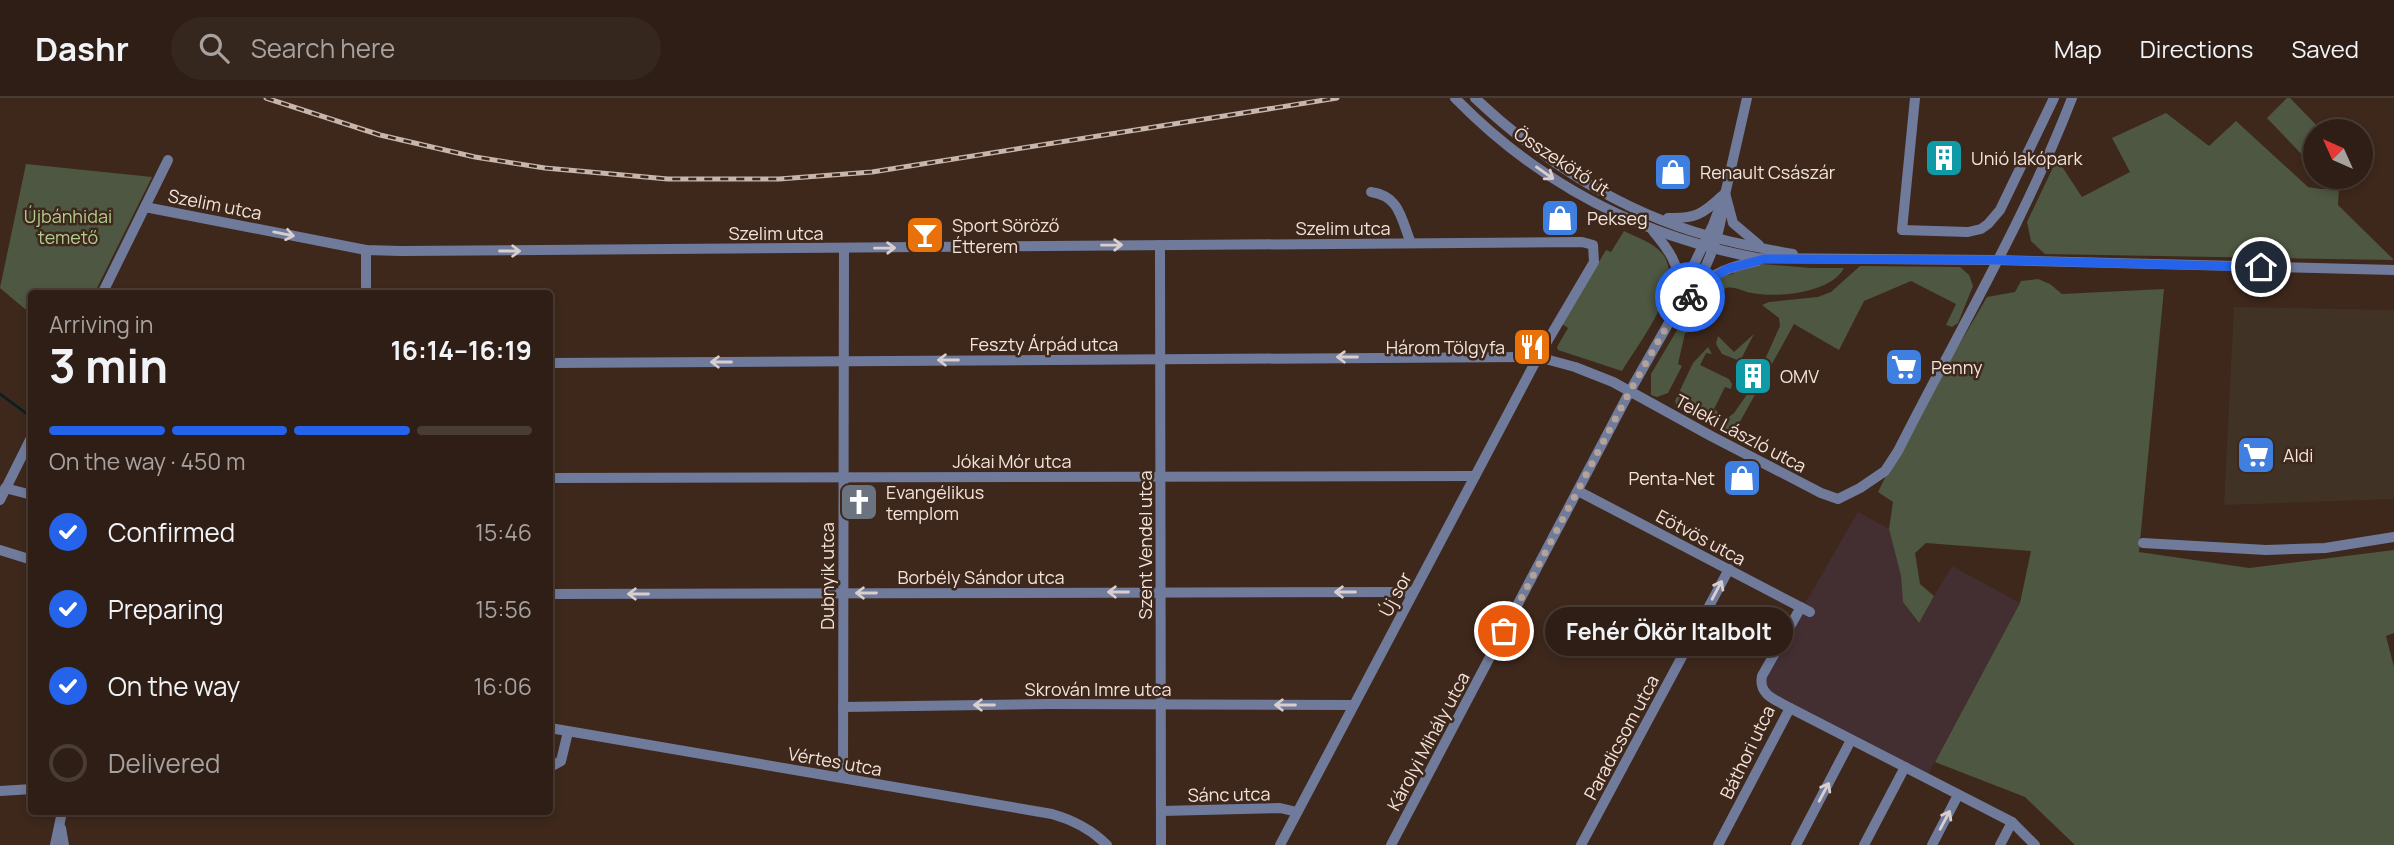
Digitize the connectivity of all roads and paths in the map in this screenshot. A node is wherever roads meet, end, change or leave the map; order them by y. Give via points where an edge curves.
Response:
1 (1455, 98) edge
2 (1475, 98) edge
3 (1746, 98) edge
4 (1915, 98) edge
5 (2054, 98) edge
6 (2072, 98) edge
7 (168, 160) dead end
8 (1371, 192) dead end
9 (1725, 193) junction
10 (145, 207) junction
11 (1657, 218) junction
12 (1651, 229) junction
13 (1707, 236) junction
14 (1718, 238) junction
15 (1411, 243) junction
16 (1160, 245) junction
17 (1593, 245) joint
18 (1702, 246) junction
19 (844, 248) junction
20 (366, 250) junction
21 (1714, 250) junction
22 (1763, 253) junction
23 (1997, 260) junction
24 (2394, 270) edge
25 (105, 290) edge
26 (366, 290) edge
27 (1684, 296) junction
28 (1538, 357) junction
29 (1160, 359) junction
30 (844, 361) junction
31 (553, 363) edge
32 (1630, 391) junction
33 (28, 444) edge
34 (1160, 476) junction
35 (1475, 476) junction
36 (843, 477) junction
37 (553, 478) edge
38 (5, 488) junction
39 (1578, 491) junction
40 (28, 494) edge
41 (0, 500) edge
42 (2394, 537) edge
43 (2143, 543) dead end
44 (0, 550) edge
45 (28, 559) edge
46 (1728, 569) junction
47 (1161, 592) junction
48 (1413, 592) junction
49 (843, 593) junction
50 (553, 594) edge
51 (1805, 610) joint
52 (1161, 705) junction
53 (1353, 705) junction
54 (843, 707) junction
55 (1790, 708) junction
56 (553, 729) edge
57 (568, 732) junction
58 (1852, 740) junction
59 (553, 765) edge
60 (1905, 767) junction
61 (843, 778) junction
62 (28, 789) edge
63 (0, 791) edge
64 (1958, 795) junction
65 (1161, 811) junction
66 (1297, 812) junction
67 (62, 815) edge
68 (2012, 822) junction
69 (61, 824) junction
70 (55, 845) edge
71 (64, 845) edge
72 (1107, 845) edge
73 (1161, 845) edge
74 (1280, 845) edge
75 (1391, 845) edge
76 (1581, 845) edge
77 (1718, 845) edge
78 (1796, 845) edge
79 (1864, 845) edge
80 (1932, 845) edge
81 (2000, 845) edge
82 (2035, 845) edge

1 -> 12 street, Összekötő út via 1502,141 1560,183 1589,202
2 - 11 street, Összekötő út via 1549,160
3 - 9 street
4 - 5 street via 1902,230 1968,232 1995,218
6 - 23 street
7 - 10 street
8 - 15 street, Szelim utca via 1391,199
9 - 11 street via 1697,216
9 - 13 street, Károlyi Mihály utca
9 - 14 street, Károlyi Mihály utca
9 - 22 street via 1733,223
10 -> 20 street, Szelim utca
10 - 25 street
11 - 13 street, Összekötő út
12 - 18 street, Összekötő út
12 - 27 street via 1677,265
13 - 14 street, Összekötő út
13 - 18 street, Károlyi Mihály utca
14 - 21 street, Károlyi Mihály utca
14 - 22 street, Összekötő út
15 - 16 street, Szelim utca
15 - 17 street, Szelim utca
19 -> 16 street, Szelim utca
16 - 29 street, Szent Vendel utca
17 - 28 street, Új sor via 1594,262
18 - 21 street, Összekötő út
18 - 27 street, Károlyi Mihály utca
20 -> 19 street, Szelim utca
19 - 30 street, Dubnyik utca
20 - 26 street
21 - 22 street, Összekötő út
21 - 27 street, Károlyi Mihály utca
22 - 23 street via 1811,258
22 - 27 street
23 - 24 street
23 - 32 street, Teleki László utca via 1885,471 1838,499
27 - 32 street, Károlyi Mihály utca
28 -> 29 street, Feszty Árpád utca
28 - 32 street, Teleki László utca via 1598,374
28 - 35 street, Új sor
29 -> 30 street, Feszty Árpád utca
29 - 34 street, Szent Vendel utca
30 -> 31 street, Feszty Árpád utca
30 - 36 street, Dubnyik utca
32 - 39 street, Károlyi Mihály utca
33 - 38 street
34 - 35 street, Jókai Mór utca
34 - 36 street, Jókai Mór utca
34 - 47 street, Szent Vendel utca
35 - 48 street, Új sor
36 - 37 street, Jókai Mór utca
36 - 49 street, Dubnyik utca
38 - 40 street
38 - 41 street
39 - 46 street, Eötvös utca
39 - 75 street, Károlyi Mihály utca
42 - 43 street via 2325,548 2266,550
44 - 45 street
46 - 51 street, Eötvös utca
76 -> 46 street, Paradicsom utca
48 -> 47 street, Borbély Sándor utca
47 -> 49 street, Borbély Sándor utca
47 - 52 street, Szent Vendel utca
48 - 53 street, Új sor
49 -> 50 street, Borbély Sándor utca
49 - 54 street, Dubnyik utca
51 - 55 street, Báthori utca via 1760,685
53 -> 52 street, Skrován Imre utca
52 -> 54 street, Skrován Imre utca
52 - 65 street, Szent Vendel utca
53 - 66 street, Új sor
54 - 61 street, Dubnyik utca
55 - 58 street
55 - 77 street, Báthori utca
56 - 57 street, Vértes utca
57 - 59 street via 561,761
57 - 61 street, Vértes utca
58 - 60 street
78 -> 58 street
60 - 64 street
60 - 79 street
61 - 72 street, Vértes utca via 1052,814 1087,828
62 - 63 street
64 - 68 street
80 -> 64 street
65 - 66 street, Sánc utca via 1280,808
65 - 73 street, Szent Vendel utca
66 - 74 street, Új sor
67 - 69 street
68 - 81 street
68 - 82 street
69 - 70 street
69 - 71 street

